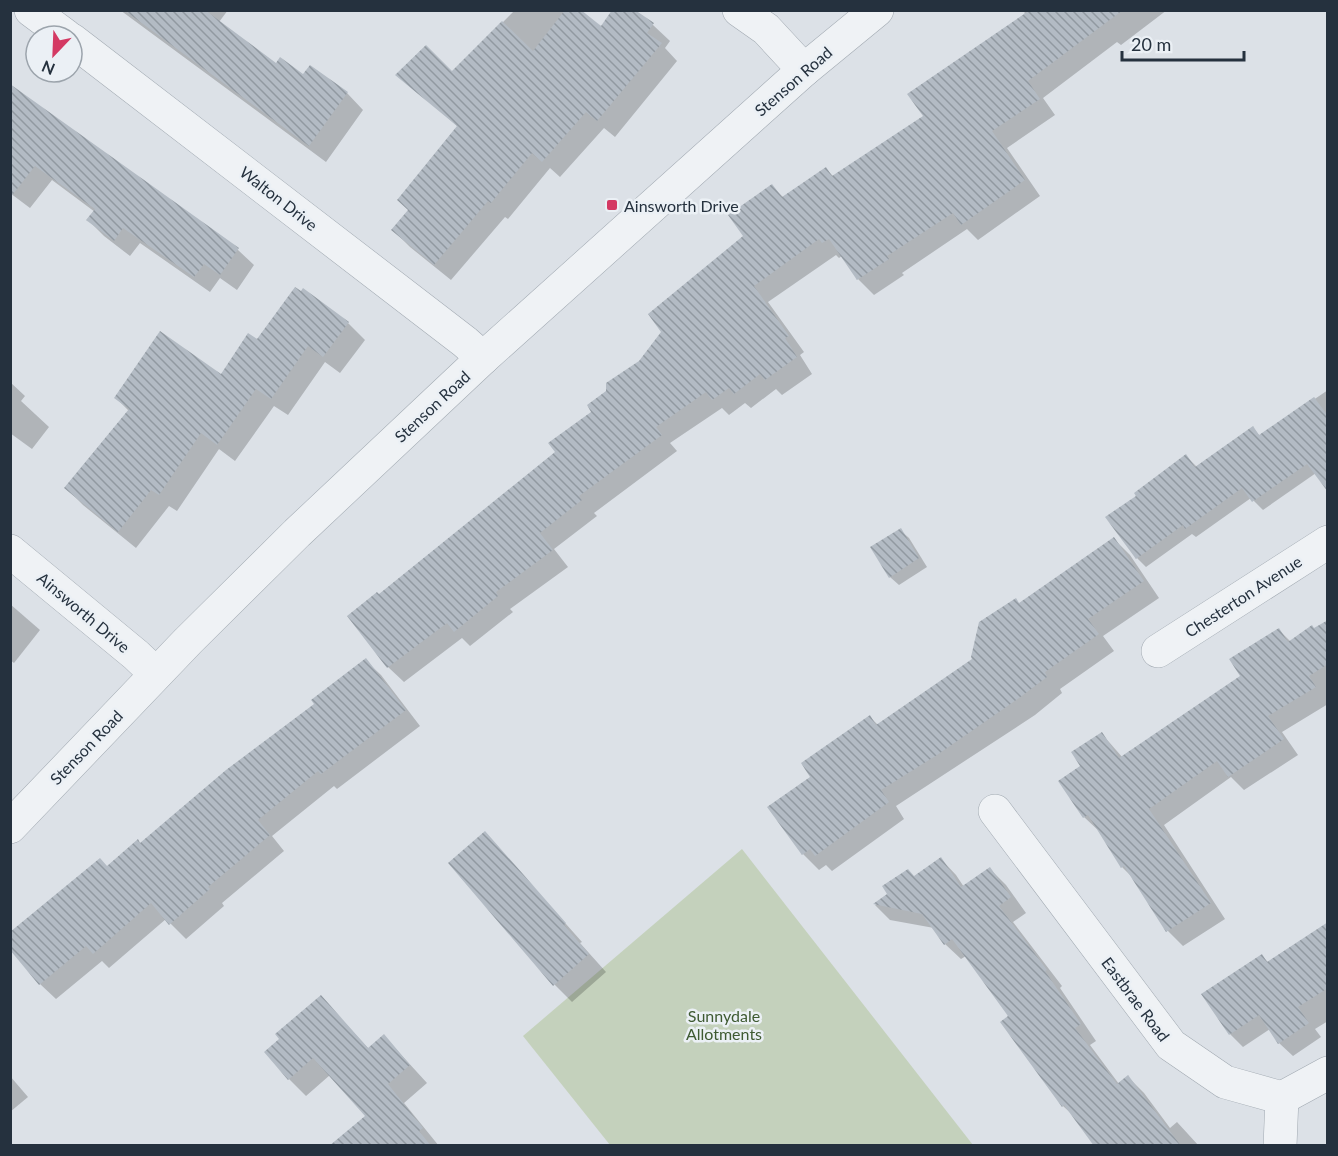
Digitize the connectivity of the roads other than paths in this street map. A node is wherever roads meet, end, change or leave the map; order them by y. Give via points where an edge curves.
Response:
1 (31, 10) edge
2 (739, 10) edge
3 (877, 10) edge
4 (50, 24) edge
5 (84, 49) edge
6 (804, 70) junction
7 (483, 358) junction
8 (1328, 542) edge
9 (10, 551) edge
10 (1158, 651) dead end
11 (156, 674) junction
12 (996, 811) dead end
13 (10, 827) edge
14 (1328, 1073) edge
15 (1282, 1098) junction
16 (1280, 1146) edge

1 - 4 street
2 - 6 street via 766,29
3 - 6 street, Stenson Road
5 - 7 street, Walton Drive
6 - 7 street, Stenson Road
7 - 11 street, Stenson Road via 297,533
8 - 10 street, Chesterton Avenue
9 - 11 street, Ainsworth Drive
11 - 13 street, Stenson Road
12 - 15 street, Eastbrae Road via 1171,1045 1225,1082
14 - 15 street
15 - 16 street

